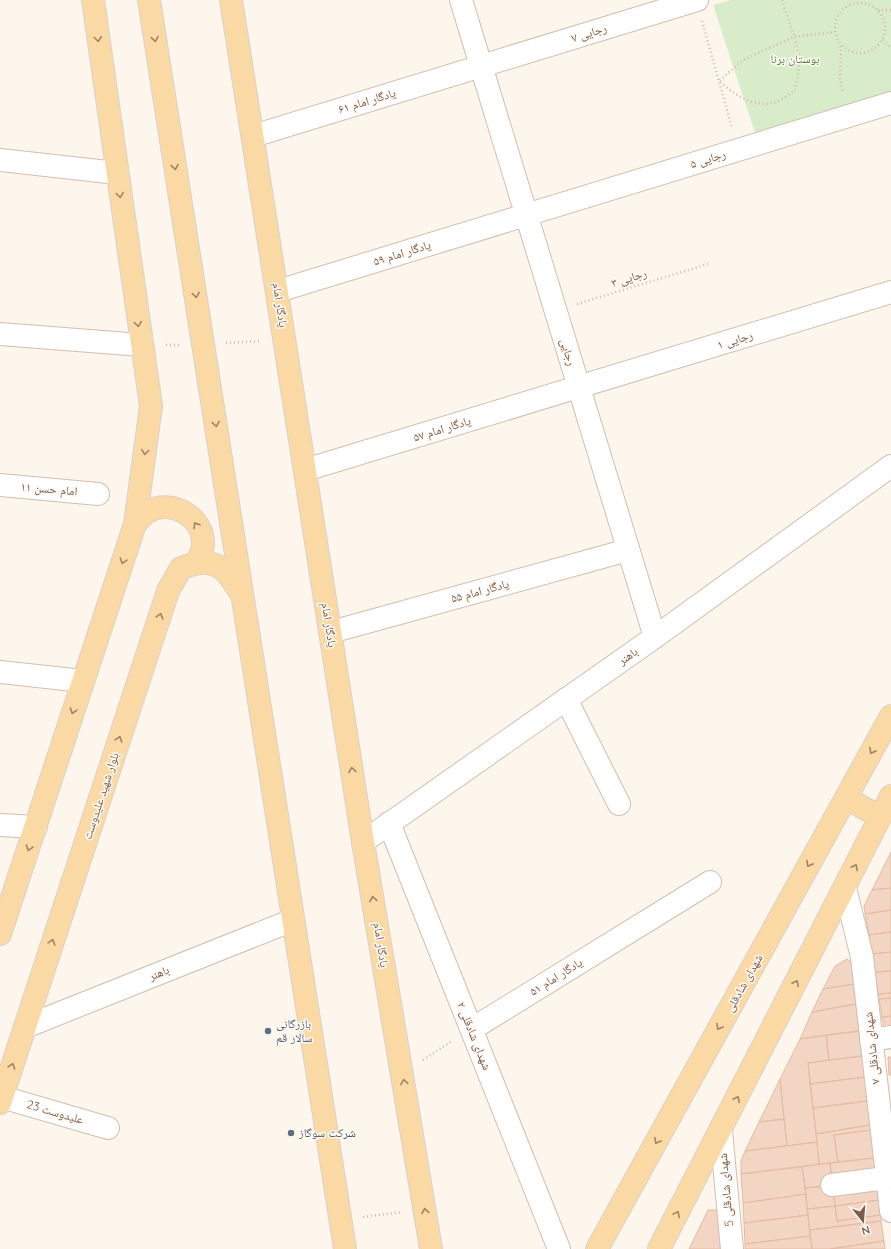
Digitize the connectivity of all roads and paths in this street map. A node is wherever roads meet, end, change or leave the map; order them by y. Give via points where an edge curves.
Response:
1 (92, 0) edge
2 (149, 0) edge
3 (231, 0) edge
4 (461, 0) edge
5 (697, 0) edge
6 (782, 0) edge
7 (878, 10) junction
8 (891, 10) edge
9 (834, 32) junction
10 (793, 37) junction
11 (882, 40) junction
12 (841, 46) junction
13 (891, 48) edge
14 (481, 66) junction
15 (719, 81) junction
16 (891, 103) edge
17 (849, 116) junction
18 (253, 136) junction
19 (738, 150) junction
20 (0, 160) edge
21 (117, 173) junction
22 (526, 215) junction
23 (708, 264) dead end
24 (278, 291) junction
25 (891, 292) edge
26 (555, 310) junction
27 (0, 334) edge
28 (141, 345) junction
29 (579, 388) junction
30 (891, 466) edge
31 (305, 470) junction
32 (0, 485) edge
33 (98, 494) dead end
34 (135, 524) junction
35 (628, 550) junction
36 (198, 561) junction
37 (244, 599) junction
38 (331, 632) junction
39 (655, 637) junction
40 (0, 672) edge
41 (83, 681) junction
42 (566, 700) junction
43 (891, 716) edge
44 (891, 796) edge
45 (846, 798) junction
46 (619, 804) dead end
47 (880, 817) junction
48 (390, 823) junction
49 (0, 825) edge
50 (36, 827) junction
51 (363, 842) junction
52 (710, 882) dead end
53 (845, 888) junction
54 (293, 920) junction
55 (0, 934) edge
56 (25, 1027) junction
57 (472, 1029) junction
58 (881, 1039) edge
59 (402, 1073) junction
60 (884, 1081) edge
61 (1, 1100) edge
62 (108, 1128) dead end
63 (721, 1131) junction
64 (887, 1143) edge
65 (888, 1182) edge
66 (832, 1185) dead end
67 (424, 1208) junction
68 (891, 1211) edge
69 (341, 1221) junction
70 (346, 1249) edge
71 (431, 1249) edge
72 (558, 1249) edge
73 (597, 1249) edge
74 (659, 1249) edge
75 (732, 1249) edge

1 -> 21 main road
2 -> 37 main road
3 - 18 main road, یادگار امام
4 - 14 street, رجایی
5 - 14 street, رجایی ۷
5 - 15 path
6 - 10 path
7 - 8 path
7 - 9 path via 864,3 848,5 837,16
7 - 11 path via 885,24
9 - 10 path
9 - 12 path
10 - 15 path via 743,60
10 - 15 path via 799,57 795,90 776,102 756,103 736,96
11 - 12 path via 871,51 856,54
11 - 13 path
12 - 17 path via 840,78
14 - 18 street, یادگار امام ۶۱
14 - 22 street, رجایی
15 - 19 path
16 - 17 street, رجایی ۵
17 - 19 street, رجایی ۵
18 - 24 main road, یادگار امام
19 - 22 street, رجایی ۵
20 - 21 street
21 -> 28 main road
22 - 24 street, یادگار امام ۵۹
22 - 26 street, رجایی
23 - 26 path, رجایی ۳
24 - 31 main road, یادگار امام
25 - 29 street, رجایی ۱
26 - 29 street, رجایی
27 - 28 street
28 -> 34 main road via 151,406
29 - 31 street, یادگار امام ۵۷
29 - 35 street, رجایی
30 - 39 street, باهنر
31 - 38 main road, یادگار امام
32 - 33 street, امام حسن ۱۱
36 -> 34 main road via 203,543 198,525 185,512 167,506 149,511
34 -> 41 main road
35 - 38 street, یادگار امام ۵۵
35 - 39 street, رجایی
36 - 37 main road via 218,565 230,576
56 -> 36 main road, بلوار شهید علیدوست via 168,591 181,568
37 - 54 main road
51 -> 38 main road, یادگار امام
39 - 42 street, باهنر
40 - 41 street
41 -> 50 main road
42 - 46 street
42 - 48 street, باهنر
43 -> 45 main road, شهدای شادقلی
44 - 47 main road
45 - 47 main road
45 -> 73 main road, شهدای شادقلی
53 -> 47 main road
48 - 51 street, باهنر
48 - 57 street, شهدای شادقلی ۲
49 - 50 street
50 -> 55 main road
59 -> 51 main road, یادگار امام
52 - 57 street, یادگار امام ۵۱
53 - 58 street, شهدای شادقلی ۷
63 -> 53 main road
54 - 56 street, باهنر
54 - 69 main road
61 -> 56 main road, بلوار شهید علیدوست
57 - 59 path
57 - 72 street, شهدای شادقلی ۲
58 - 60 street, شهدای شادقلی ۷
67 -> 59 main road, یادگار امام
60 - 64 street, شهدای شادقلی ۷
61 - 62 street, علیدوست 23
74 -> 63 main road
63 - 75 street, شهدای شادقلی 5
64 - 65 street, شهدای شادقلی ۷
65 - 66 street
65 - 68 street, شهدای شادقلی ۷
67 - 69 path
71 -> 67 main road, یادگار امام
69 - 70 main road

